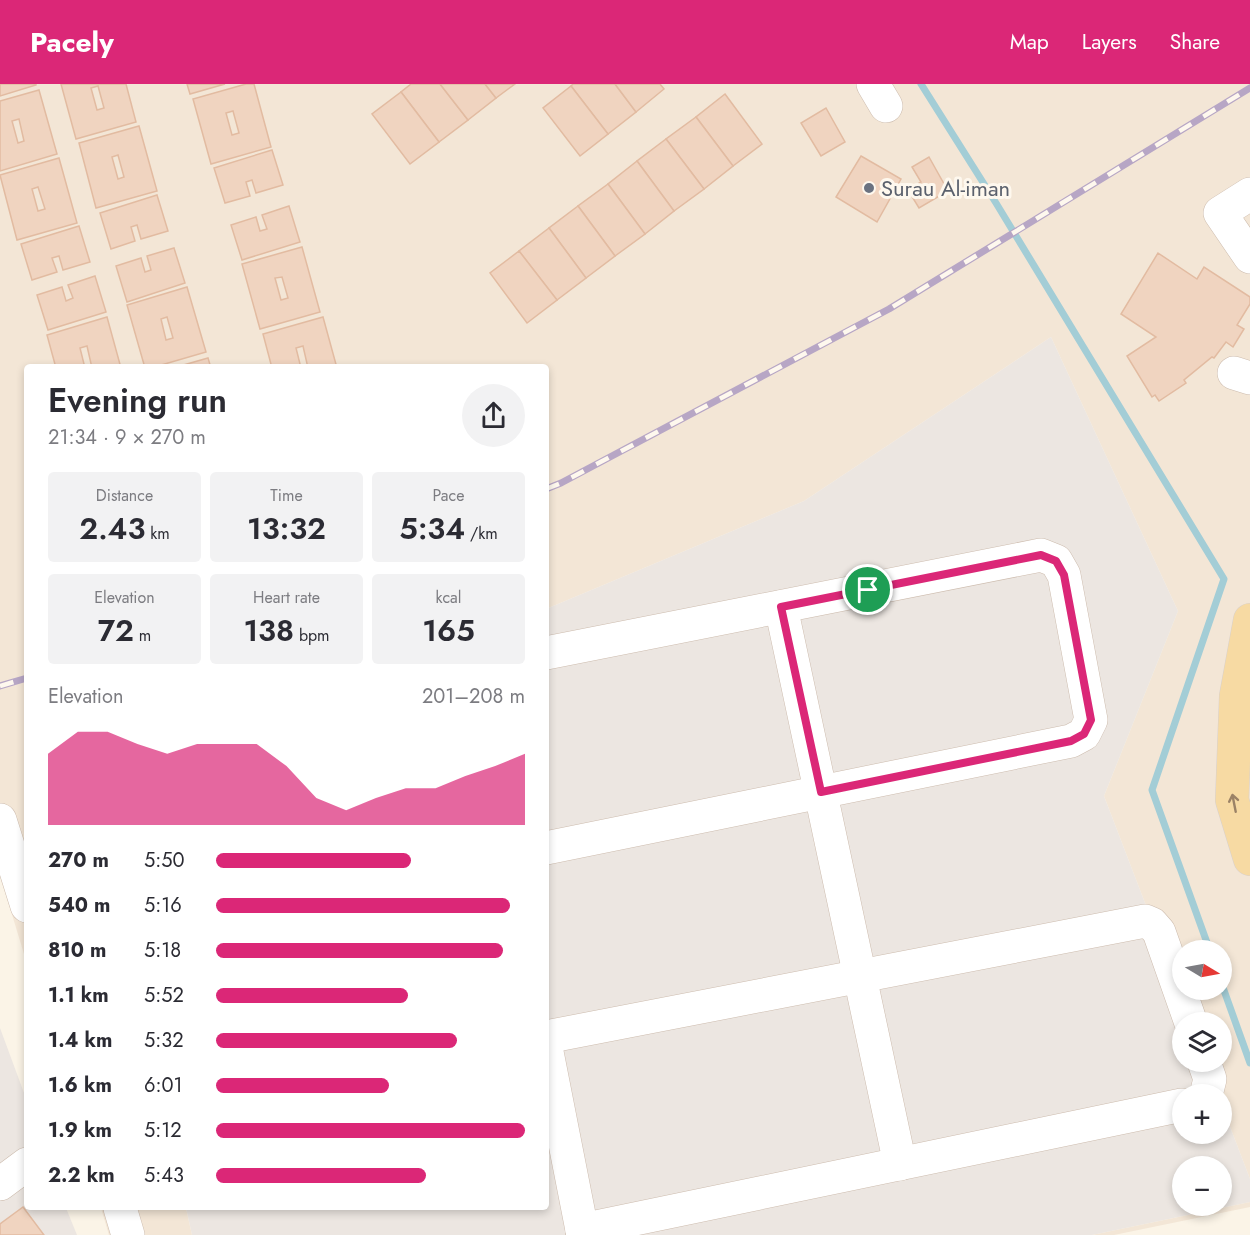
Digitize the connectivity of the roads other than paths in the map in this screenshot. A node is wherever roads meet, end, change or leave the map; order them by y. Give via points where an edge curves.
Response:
1 (1250, 194) edge
2 (1250, 257) edge
3 (781, 607) junction
4 (1250, 620) edge
5 (549, 652) edge
6 (821, 792) junction
7 (0, 820) edge
8 (549, 847) edge
9 (1250, 859) edge
10 (24, 896) edge
11 (860, 976) junction
12 (1187, 1012) edge
13 (549, 1036) edge
14 (549, 1077) edge
15 (1172, 1107) edge
16 (554, 1127) edge
17 (900, 1164) junction
18 (24, 1166) edge
19 (0, 1184) edge
20 (121, 1210) edge
21 (583, 1232) edge
22 (128, 1235) edge

1 - 2 street via 1220,213
3 - 5 street
3 - 6 street
3 - 6 street via 1041,555 1056,561 1064,575 1091,720 1084,734 1071,741
9 -> 4 main road via 1232,800 1236,696
6 - 8 street
6 - 11 street
7 - 10 street
11 - 12 street via 1145,921 1159,932
11 - 13 street
11 - 17 street
14 - 16 street
15 - 17 street
16 - 21 street
17 - 21 street
18 - 19 street
20 - 22 street

